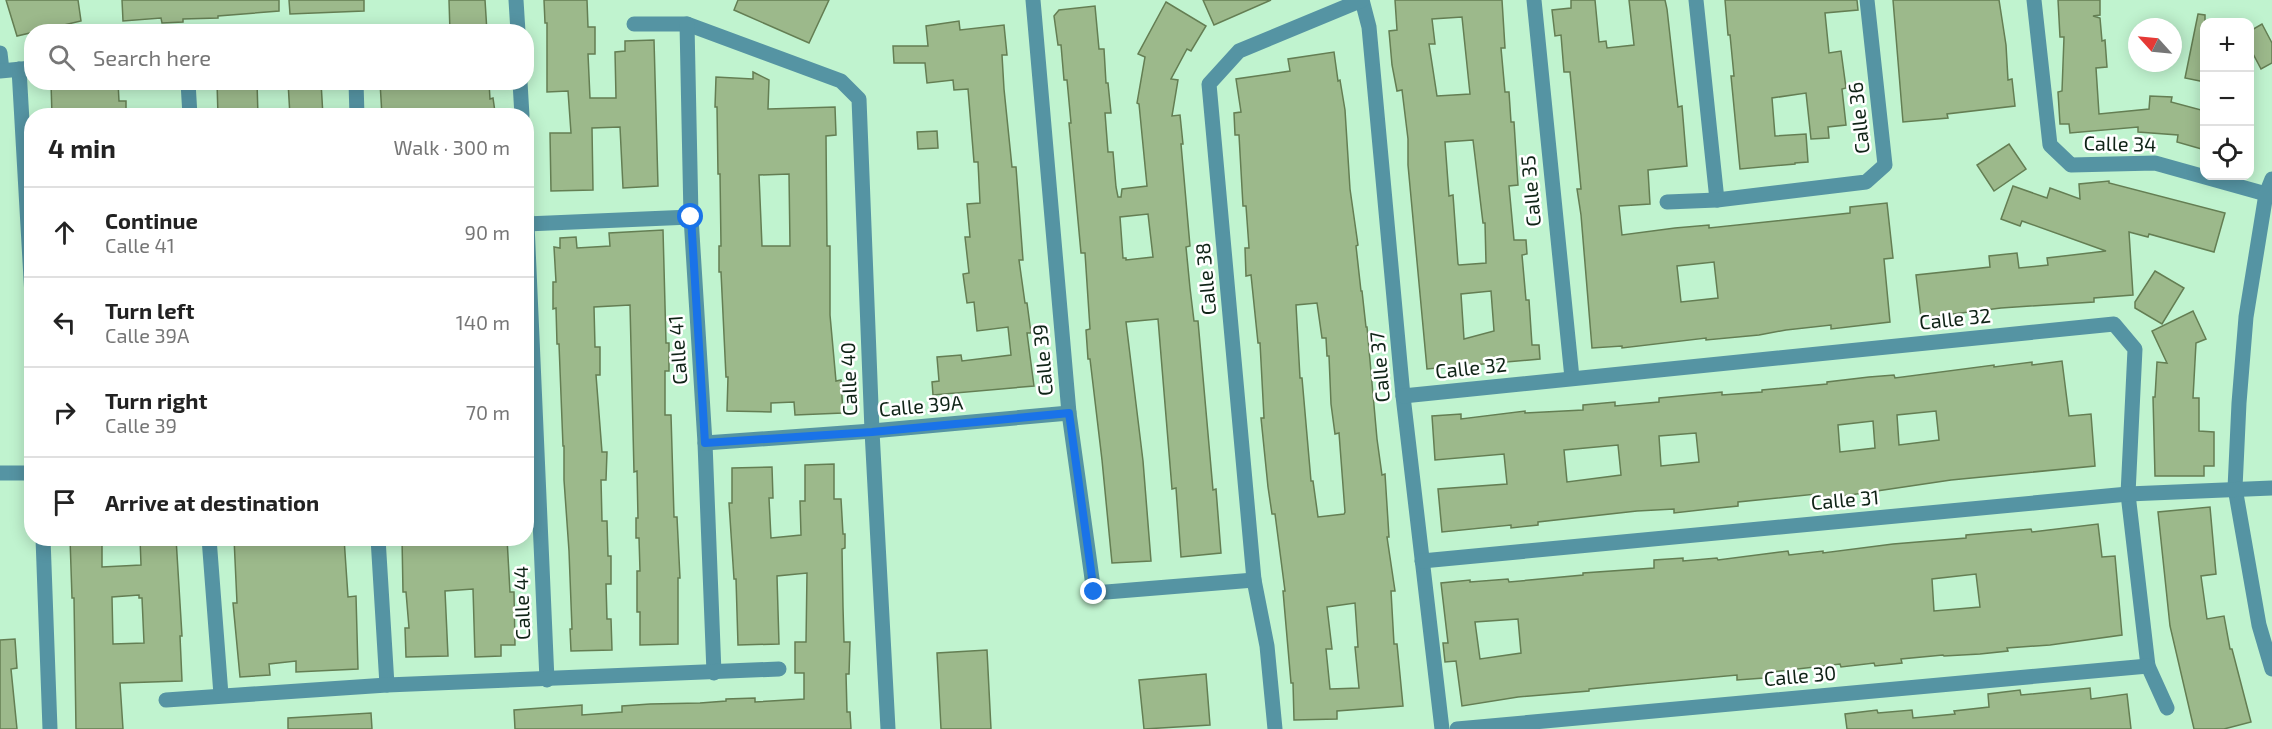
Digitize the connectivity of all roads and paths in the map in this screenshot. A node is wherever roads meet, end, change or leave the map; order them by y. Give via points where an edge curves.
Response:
1 (516, 0) edge
2 (1033, 0) edge
3 (1362, 0) edge
4 (1534, 0) edge
5 (1696, 0) edge
6 (1867, 0) edge
7 (2034, 0) edge
8 (518, 24) edge
9 (634, 24) dead end
10 (687, 24) junction
11 (0, 53) edge
12 (24, 69) edge
13 (1, 71) edge
14 (26, 90) edge
15 (188, 90) edge
16 (356, 90) edge
17 (520, 90) edge
18 (26, 108) edge
19 (190, 108) edge
20 (357, 108) edge
21 (522, 108) edge
22 (2272, 179) edge
23 (2266, 194) junction
24 (1717, 200) junction
25 (1667, 202) dead end
26 (691, 217) junction
27 (534, 224) edge
28 (1572, 378) junction
29 (534, 384) edge
30 (1403, 396) junction
31 (1069, 413) junction
32 (872, 432) junction
33 (705, 443) junction
34 (0, 473) edge
35 (24, 473) edge
36 (2235, 488) junction
37 (2272, 488) edge
38 (2128, 494) junction
39 (43, 546) edge
40 (210, 546) edge
41 (378, 546) edge
42 (1422, 561) junction
43 (1254, 580) junction
44 (2148, 666) junction
45 (778, 669) dead end
46 (2272, 669) edge
47 (714, 673) junction
48 (547, 680) junction
49 (387, 685) junction
50 (221, 695) junction
51 (166, 700) dead end
52 (2167, 708) dead end
53 (50, 729) edge
54 (888, 729) edge
55 (1275, 729) edge
56 (1442, 729) edge
57 (1457, 729) edge

1 - 8 street
2 - 31 street, Calle 39
3 - 30 street, Calle 37 via 1369,27
3 - 43 street, Calle 38 via 1239,51 1209,84
4 - 28 street, Calle 35
5 - 24 street
6 - 24 street, Calle 36 via 1885,165 1866,182
7 - 23 street, Calle 34 via 2050,145 2071,165 2155,163
9 - 10 street
10 - 26 street, Calle 41
10 - 32 street, Calle 40 via 841,81 859,99
11 - 13 street
12 - 13 street
14 - 18 street
15 - 19 street
16 - 20 street
17 - 21 street
22 - 23 street
23 - 36 street via 2246,317
24 - 25 street, Calle 36
26 - 27 street
26 - 33 street, Calle 41
28 - 30 street, Calle 32
28 - 38 street, Calle 32 via 2114,324 2135,349
29 - 48 street, Calle 44
30 - 42 street, Calle 37
31 - 32 street, Calle 39A
31 - 43 street, Calle 39 via 1094,592
32 - 33 street, Calle 39A
32 - 54 street, Calle 40
33 - 47 street, Calle 41
34 - 35 street
36 - 37 street, Calle 31
36 - 38 street, Calle 31
36 - 46 street via 2259,625
38 - 42 street, Calle 31
38 - 44 street, Calle 32
39 - 53 street
40 - 50 street
41 - 49 street
42 - 56 street, Calle 37
43 - 55 street, Calle 38 via 1267,646
44 - 52 street, Calle 32
44 - 57 street, Calle 30
45 - 47 street
47 - 48 street
48 - 49 street
49 - 50 street
50 - 51 street

